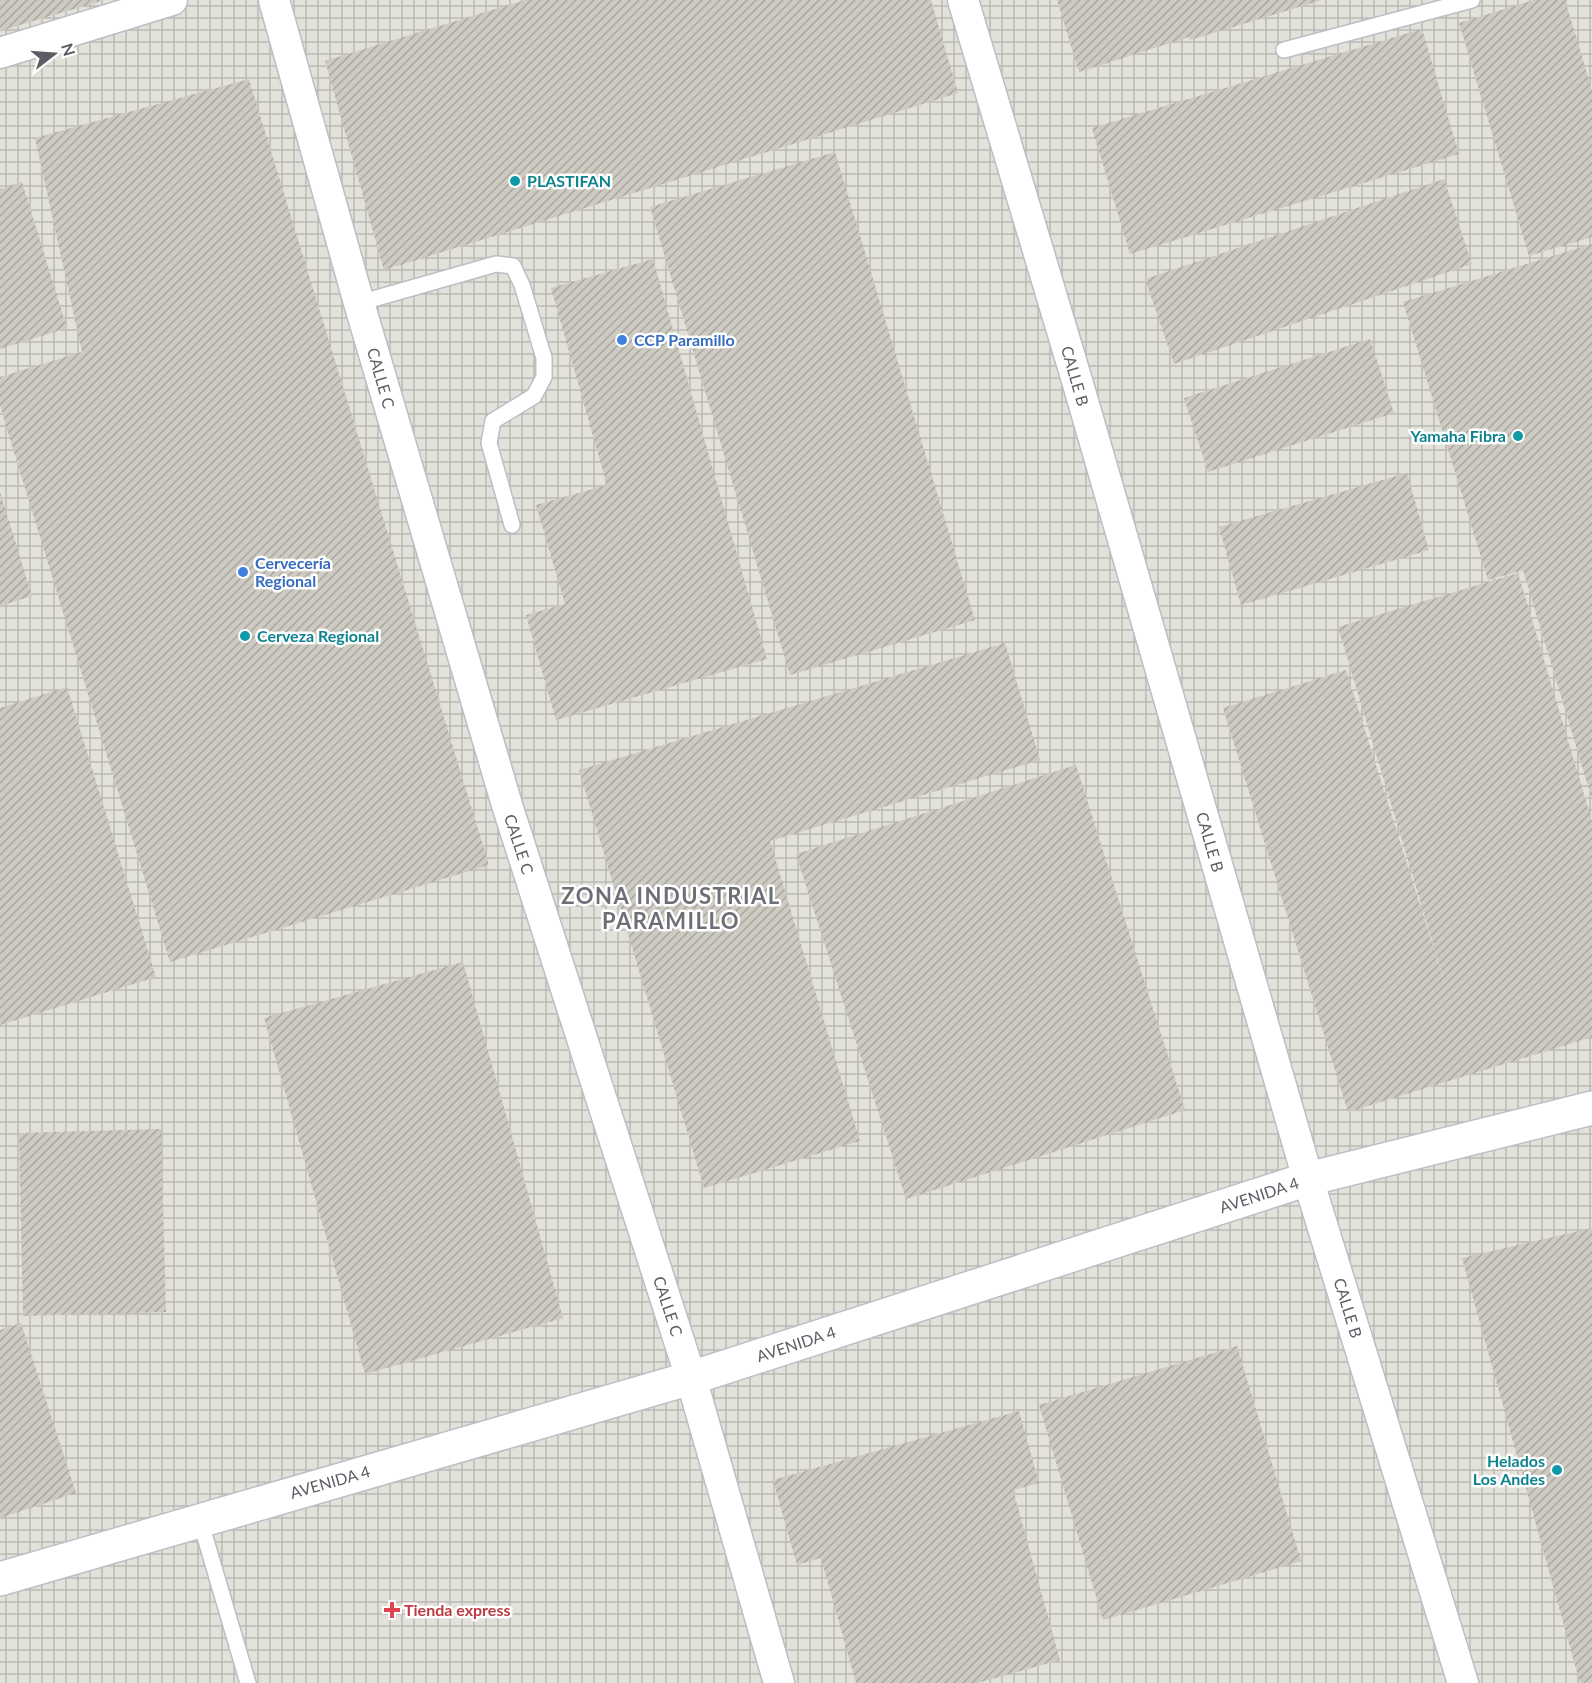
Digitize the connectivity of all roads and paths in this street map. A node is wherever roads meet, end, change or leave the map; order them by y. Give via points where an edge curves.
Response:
1 (172, 0) edge
2 (274, 0) edge
3 (963, 0) edge
4 (1472, 0) edge
5 (1284, 50) dead end
6 (0, 53) edge
7 (360, 303) junction
8 (512, 525) dead end
9 (1592, 1108) edge
10 (1308, 1179) junction
11 (691, 1378) junction
12 (200, 1520) junction
13 (0, 1579) edge
14 (248, 1683) edge
15 (779, 1683) edge
16 (1463, 1683) edge

1 - 6 street
2 - 7 street, CALLE C
3 - 10 street, CALLE B
4 - 5 lane
7 - 8 lane via 496,264 513,266 544,358 544,377 534,396 493,421 489,443
7 - 11 street, CALLE C via 507,804
9 - 10 main road, AVENIDA 4
10 - 11 main road, AVENIDA 4
10 - 16 street, CALLE B
11 - 12 main road, AVENIDA 4
11 - 15 street, CALLE C
12 - 13 main road, AVENIDA 4
12 - 14 lane

